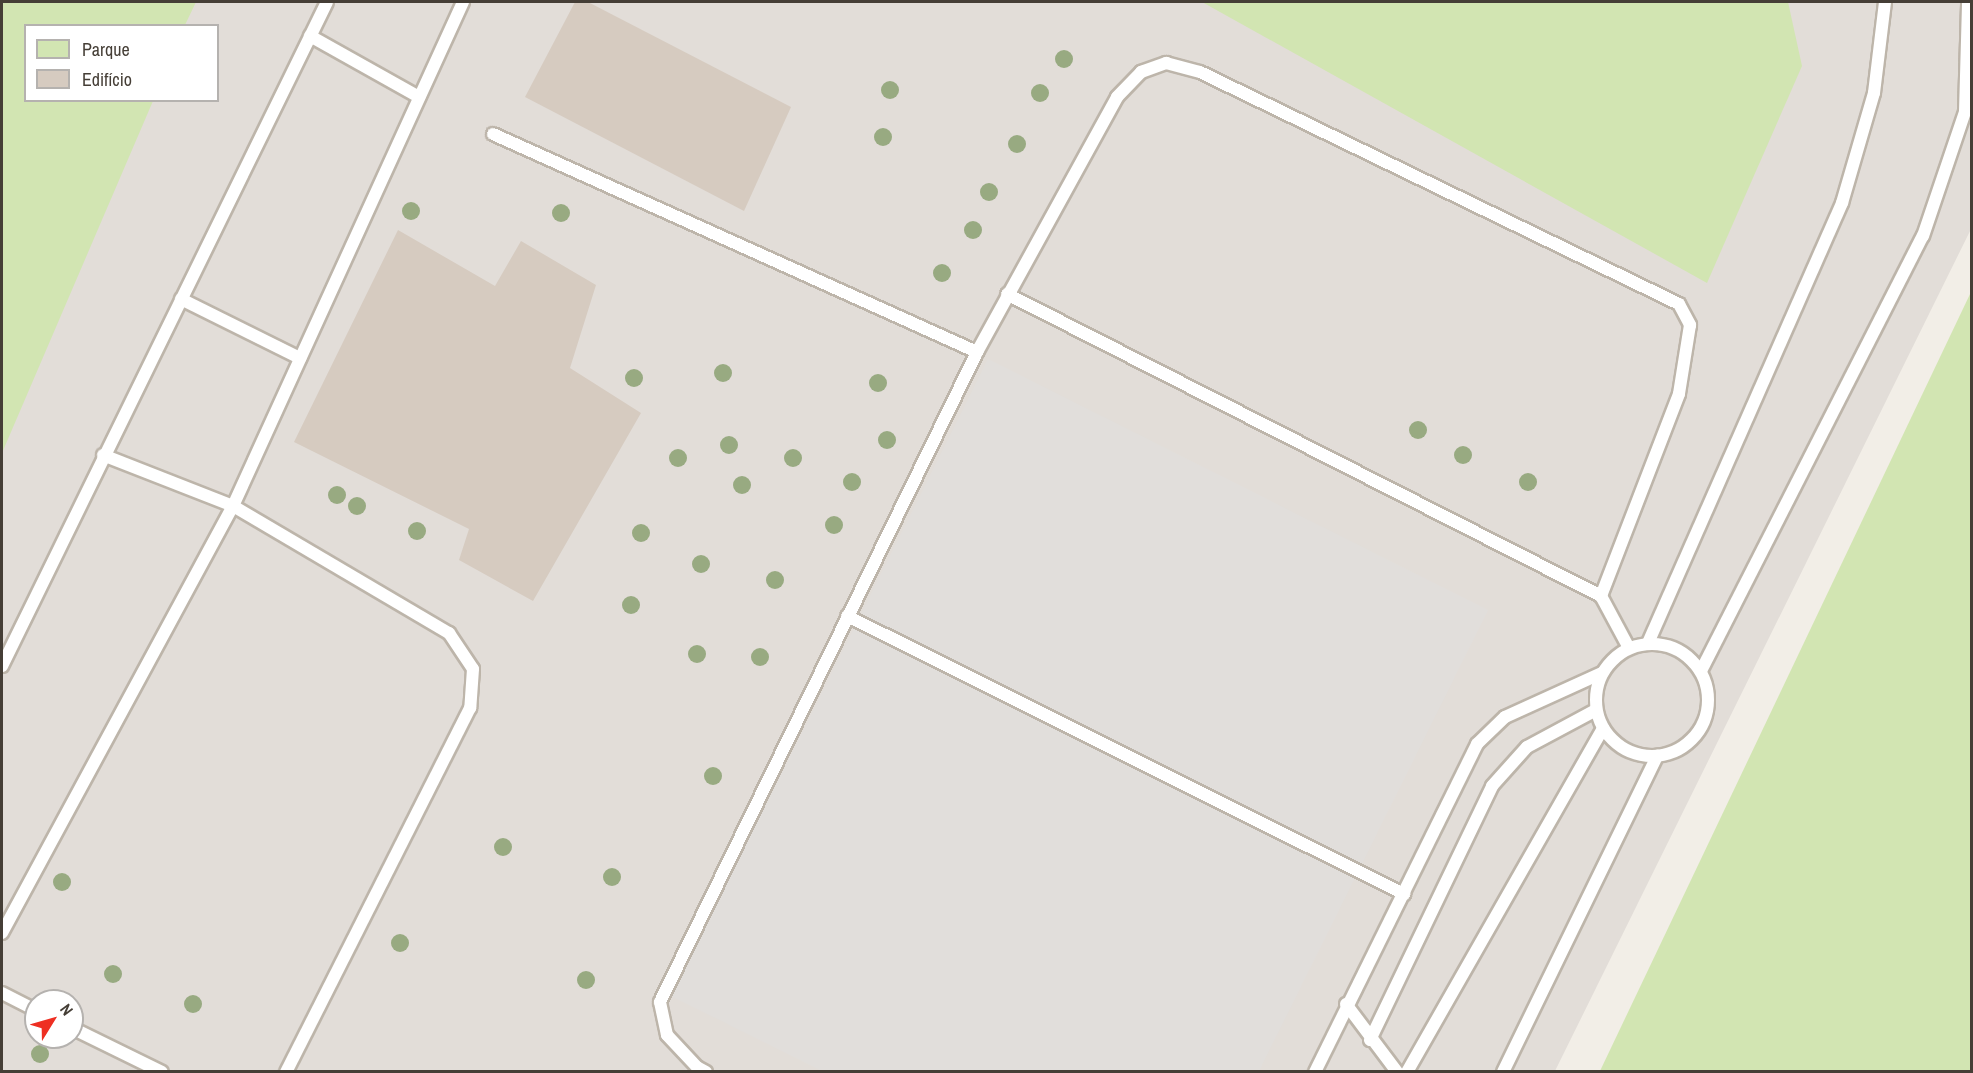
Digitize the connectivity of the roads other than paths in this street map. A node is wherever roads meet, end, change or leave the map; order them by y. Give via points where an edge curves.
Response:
1 (327, 2) edge
2 (463, 2) edge
3 (1885, 2) edge
4 (1968, 2) edge
5 (310, 36) junction
6 (419, 97) junction
7 (493, 134) dead end
8 (1007, 294) junction
9 (180, 299) junction
10 (977, 352) junction
11 (300, 358) junction
12 (103, 455) junction
13 (233, 506) junction
14 (1601, 596) junction
15 (847, 616) junction
16 (1648, 643) junction
17 (1629, 648) junction
18 (2, 666) edge
19 (1701, 671) junction
20 (1602, 673) junction
21 (1596, 710) junction
22 (1603, 728) junction
23 (1657, 756) junction
24 (1404, 894) junction
25 (2, 933) edge
26 (2, 993) edge
27 (24, 1004) edge
28 (1346, 1004) junction
29 (84, 1034) edge
30 (1370, 1040) junction
31 (162, 1071) edge
32 (286, 1071) edge
33 (706, 1071) edge
34 (1315, 1071) edge
35 (1397, 1071) edge
36 (1407, 1071) edge
37 (1503, 1071) edge

1 - 5 lane
2 - 6 lane
3 - 16 lane via 1874,93 1842,203
4 - 19 lane via 1965,112 1923,236
5 - 6 lane
5 - 9 lane
6 - 11 lane
7 - 10 lane
8 - 10 lane
8 - 14 lane
8 - 14 lane via 1117,97 1141,72 1166,63 1200,72 1662,292 1679,304 1690,325 1679,394
9 - 11 lane
9 - 12 lane
10 - 15 lane
11 - 13 lane
12 - 13 lane
12 - 18 lane
13 - 25 lane
13 - 32 lane via 449,633 472,669 470,708
14 - 17 lane
15 - 24 lane
15 - 33 lane via 660,1002 667,1035 697,1067
16 - 17 lane
16 - 19 lane via 1678,650
17 - 20 lane via 1613,658
19 - 23 lane via 1708,689 1703,726 1691,742 1675,752
20 - 21 lane via 1596,691
20 - 24 lane via 1505,717 1477,744
21 - 22 lane
21 - 30 lane via 1527,747 1492,786
22 - 23 lane via 1626,750
22 - 36 lane
23 - 37 lane
24 - 28 lane
26 - 27 lane
28 - 30 lane
28 - 34 lane
29 - 31 lane
30 - 35 lane

